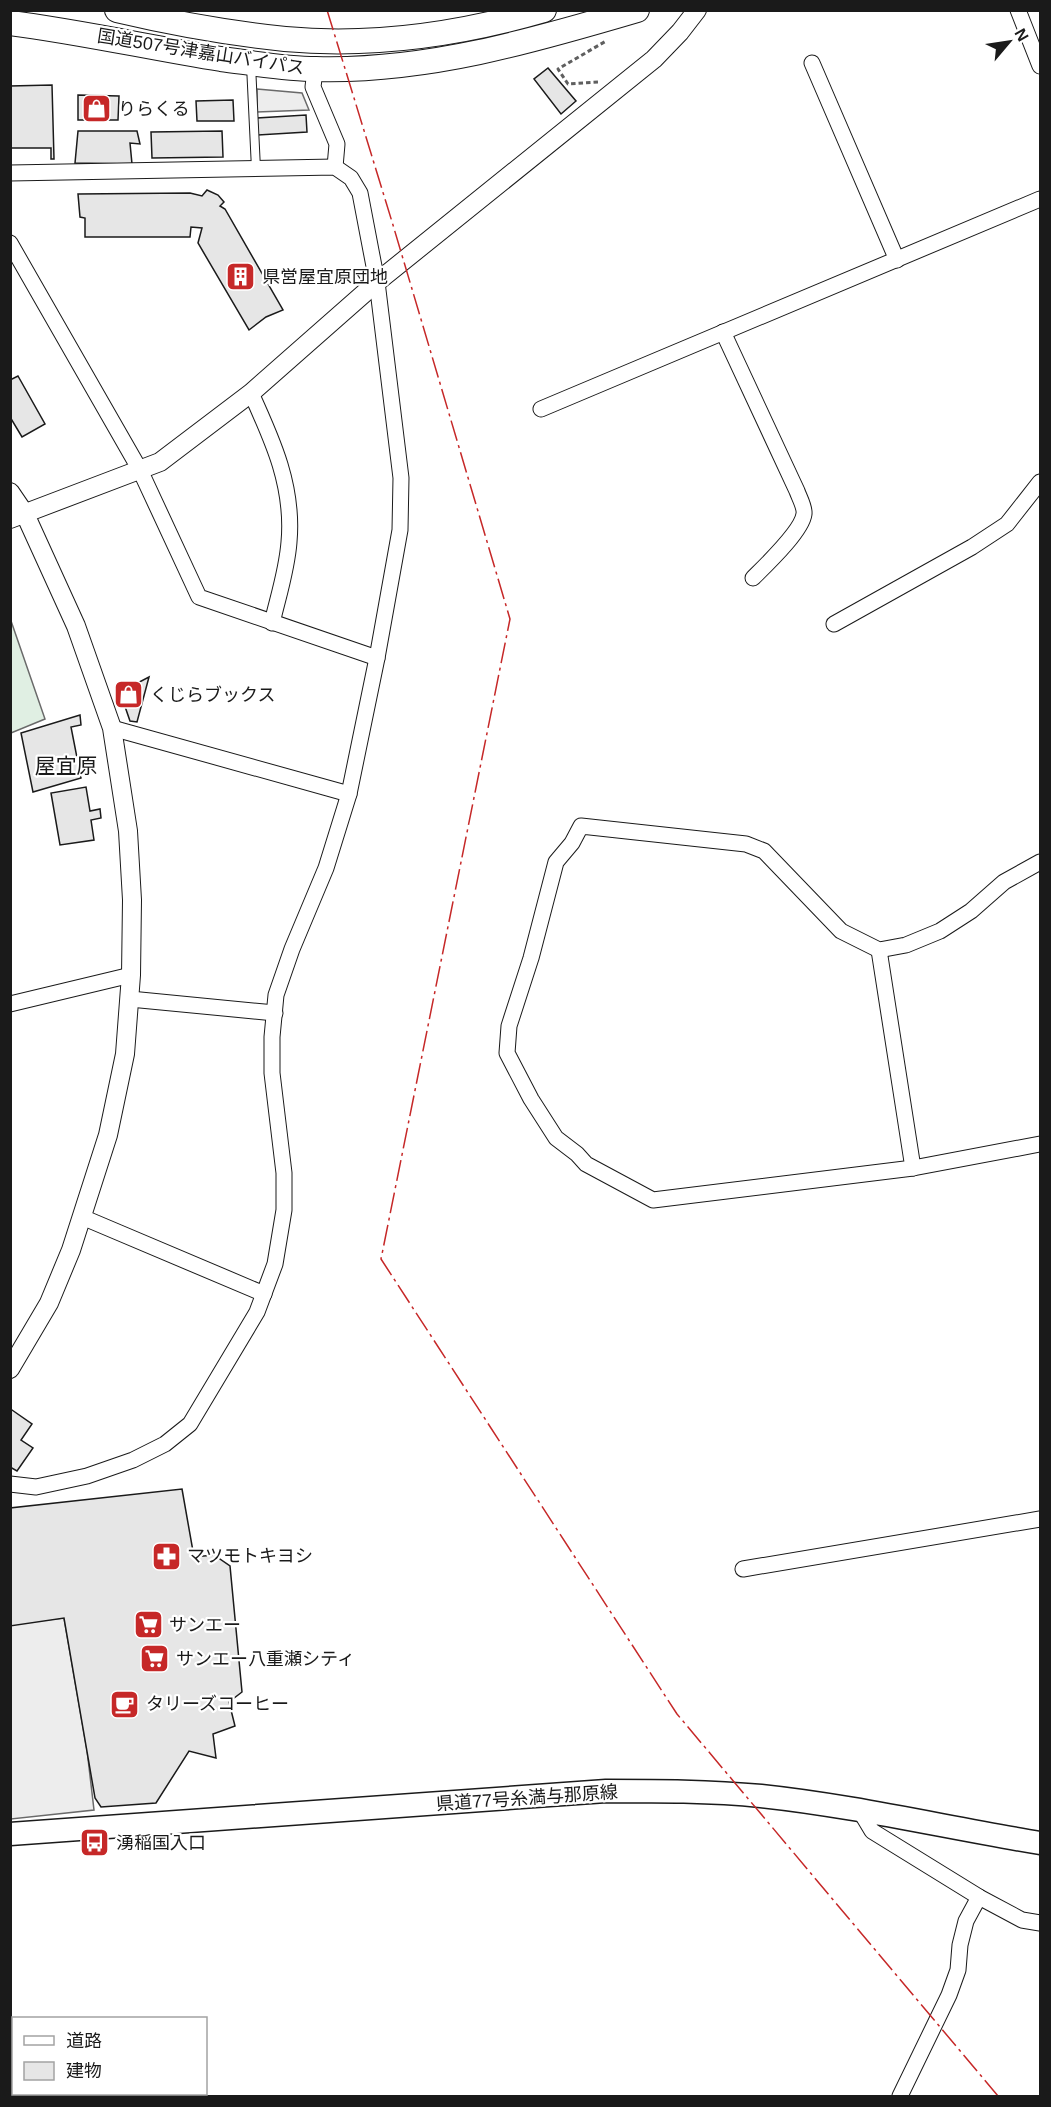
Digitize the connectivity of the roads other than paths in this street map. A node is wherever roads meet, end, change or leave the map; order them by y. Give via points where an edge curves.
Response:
1 (544, 10) edge
2 (637, 10) edge
3 (697, 10) edge
4 (1018, 10) edge
5 (122, 11) edge
6 (10, 23) edge
7 (119, 40) junction
8 (251, 63) junction
9 (812, 63) dead end
10 (1041, 66) edge
11 (315, 69) junction
12 (335, 167) junction
13 (256, 169) junction
14 (10, 173) edge
15 (1041, 199) edge
16 (10, 243) edge
17 (897, 260) junction
18 (377, 282) junction
19 (723, 332) junction
20 (251, 393) junction
21 (541, 409) dead end
22 (140, 470) junction
23 (1041, 482) edge
24 (10, 492) edge
25 (18, 517) edge
26 (753, 578) dead end
27 (272, 623) junction
28 (834, 624) dead end
29 (377, 658) junction
30 (112, 728) junction
31 (349, 794) junction
32 (1041, 862) edge
33 (879, 950) junction
34 (131, 975) junction
35 (129, 999) junction
36 (10, 1004) edge
37 (275, 1013) junction
38 (1041, 1144) edge
39 (913, 1168) junction
40 (82, 1216) junction
41 (264, 1294) junction
42 (10, 1369) edge
43 (10, 1484) edge
44 (1041, 1519) edge
45 (743, 1569) dead end
46 (860, 1810) junction
47 (10, 1834) edge
48 (1041, 1843) edge
49 (979, 1898) junction
50 (1041, 1923) edge
51 (900, 2097) edge

1 - 5 highway, 国道507号津嘉山バイパス via 425,35 360,40 286,39
2 - 11 highway, 国道507号津嘉山バイパス via 530,42 431,62
3 - 18 street via 654,60
4 - 10 street
5 - 7 highway
6 - 7 highway, 国道507号津嘉山バイパス
7 - 8 highway, 国道507号津嘉山バイパス
8 - 11 highway, 国道507号津嘉山バイパス
8 - 13 lane
9 - 17 street
11 - 12 street via 314,87 337,144
12 - 13 street
12 - 18 street via 351,178 360,193
13 - 14 street
15 - 17 street
16 - 22 street
17 - 19 street
18 - 20 street
18 - 29 street via 401,478 400,530
19 - 21 street
19 - 26 street via 804,513 786,543
20 - 22 street via 160,462
20 - 27 street via 274,441 288,513 288,551
22 - 25 street
22 - 27 street via 200,597
23 - 28 street via 1007,524
24 - 25 street
25 - 30 street via 76,626
27 - 29 street
29 - 31 street
30 - 31 street
30 - 34 street via 128,831
31 - 37 street via 326,868 276,995
32 - 33 street via 1004,882 940,931 906,945
33 - 39 street
33 - 39 street via 841,931 764,851 746,844 581,826 556,862 509,1026 507,1053 556,1137 586,1164 653,1200
34 - 35 street
34 - 36 street
35 - 37 street
35 - 40 street via 125,1054 108,1135
37 - 41 street via 272,1073 284,1173 284,1210 276,1264
38 - 39 street
40 - 41 street
40 - 42 street via 49,1303
41 - 43 street via 190,1424 165,1444 87,1476 36,1487
44 - 45 street
46 - 47 main road, 県道77号糸満与那原線 via 761,1796 606,1791
46 - 48 main road, 県道77号糸満与那原線
46 - 49 street via 872,1831
49 - 50 street via 1022,1920
49 - 51 street via 966,1921 958,1970 949,1995

